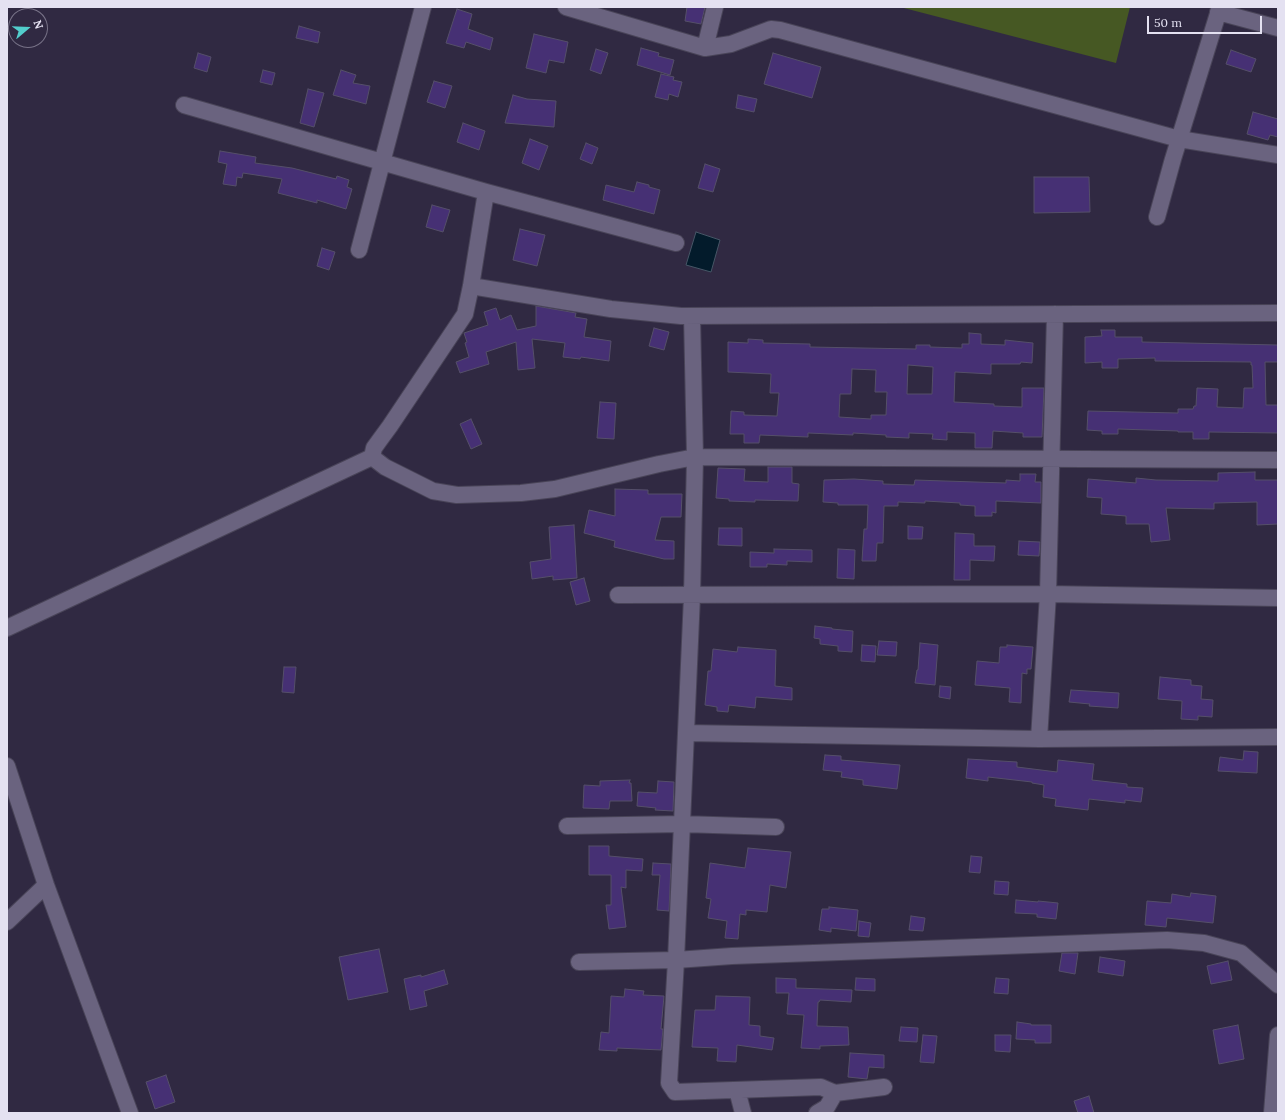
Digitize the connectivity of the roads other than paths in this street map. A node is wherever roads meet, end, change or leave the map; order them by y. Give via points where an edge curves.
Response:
1 (423, 7) edge
2 (566, 7) edge
3 (715, 7) edge
4 (1219, 9) edge
5 (1278, 28) edge
6 (705, 48) junction
7 (184, 105) dead end
8 (1179, 139) junction
9 (1278, 154) edge
10 (382, 162) junction
11 (486, 192) junction
12 (1157, 217) dead end
13 (676, 243) dead end
14 (359, 250) dead end
15 (471, 286) junction
16 (1278, 313) edge
17 (1055, 314) junction
18 (692, 316) junction
19 (372, 457) junction
20 (695, 457) junction
21 (1052, 458) junction
22 (1278, 460) edge
23 (1048, 594) junction
24 (618, 595) dead end
25 (692, 596) junction
26 (1278, 598) edge
27 (7, 628) edge
28 (686, 733) junction
29 (1278, 738) edge
30 (1039, 739) junction
31 (7, 766) edge
32 (682, 824) junction
33 (567, 826) dead end
34 (776, 827) dead end
35 (46, 885) junction
36 (7, 922) edge
37 (676, 960) junction
38 (579, 962) dead end
39 (1278, 985) edge
40 (1278, 1035) edge
41 (884, 1087) dead end
42 (737, 1090) junction
43 (835, 1093) junction
44 (128, 1112) edge
45 (743, 1113) edge
46 (817, 1113) edge
47 (1272, 1113) edge

1 - 10 street
2 - 6 street
3 - 6 street
4 - 5 street
4 - 8 street
6 - 8 street via 732,44 771,29 780,30
7 - 10 street
8 - 9 street
8 - 12 street
10 - 11 street
10 - 14 street
11 - 13 street
11 - 15 street
15 - 18 street via 611,309
15 - 19 street via 465,314 374,448
16 - 17 street
17 - 18 street
17 - 21 street
18 - 20 street
19 - 20 street via 379,464 419,485 433,491 457,495 555,489
19 - 27 street
20 - 21 street
20 - 25 street
21 - 22 street
21 - 23 street
23 - 25 street
23 - 26 street
23 - 30 street
24 - 25 street
25 - 28 street
28 - 30 street
28 - 32 street
29 - 30 street
31 - 35 street
32 - 33 street
32 - 34 street
32 - 37 street
35 - 36 street
35 - 44 street
37 - 38 street
37 - 39 street via 1167,940 1204,943 1241,953
37 - 42 street via 669,1083 675,1092
40 - 47 street
41 - 43 street
42 - 43 street via 821,1087
42 - 45 street
43 - 46 street via 827,1107

